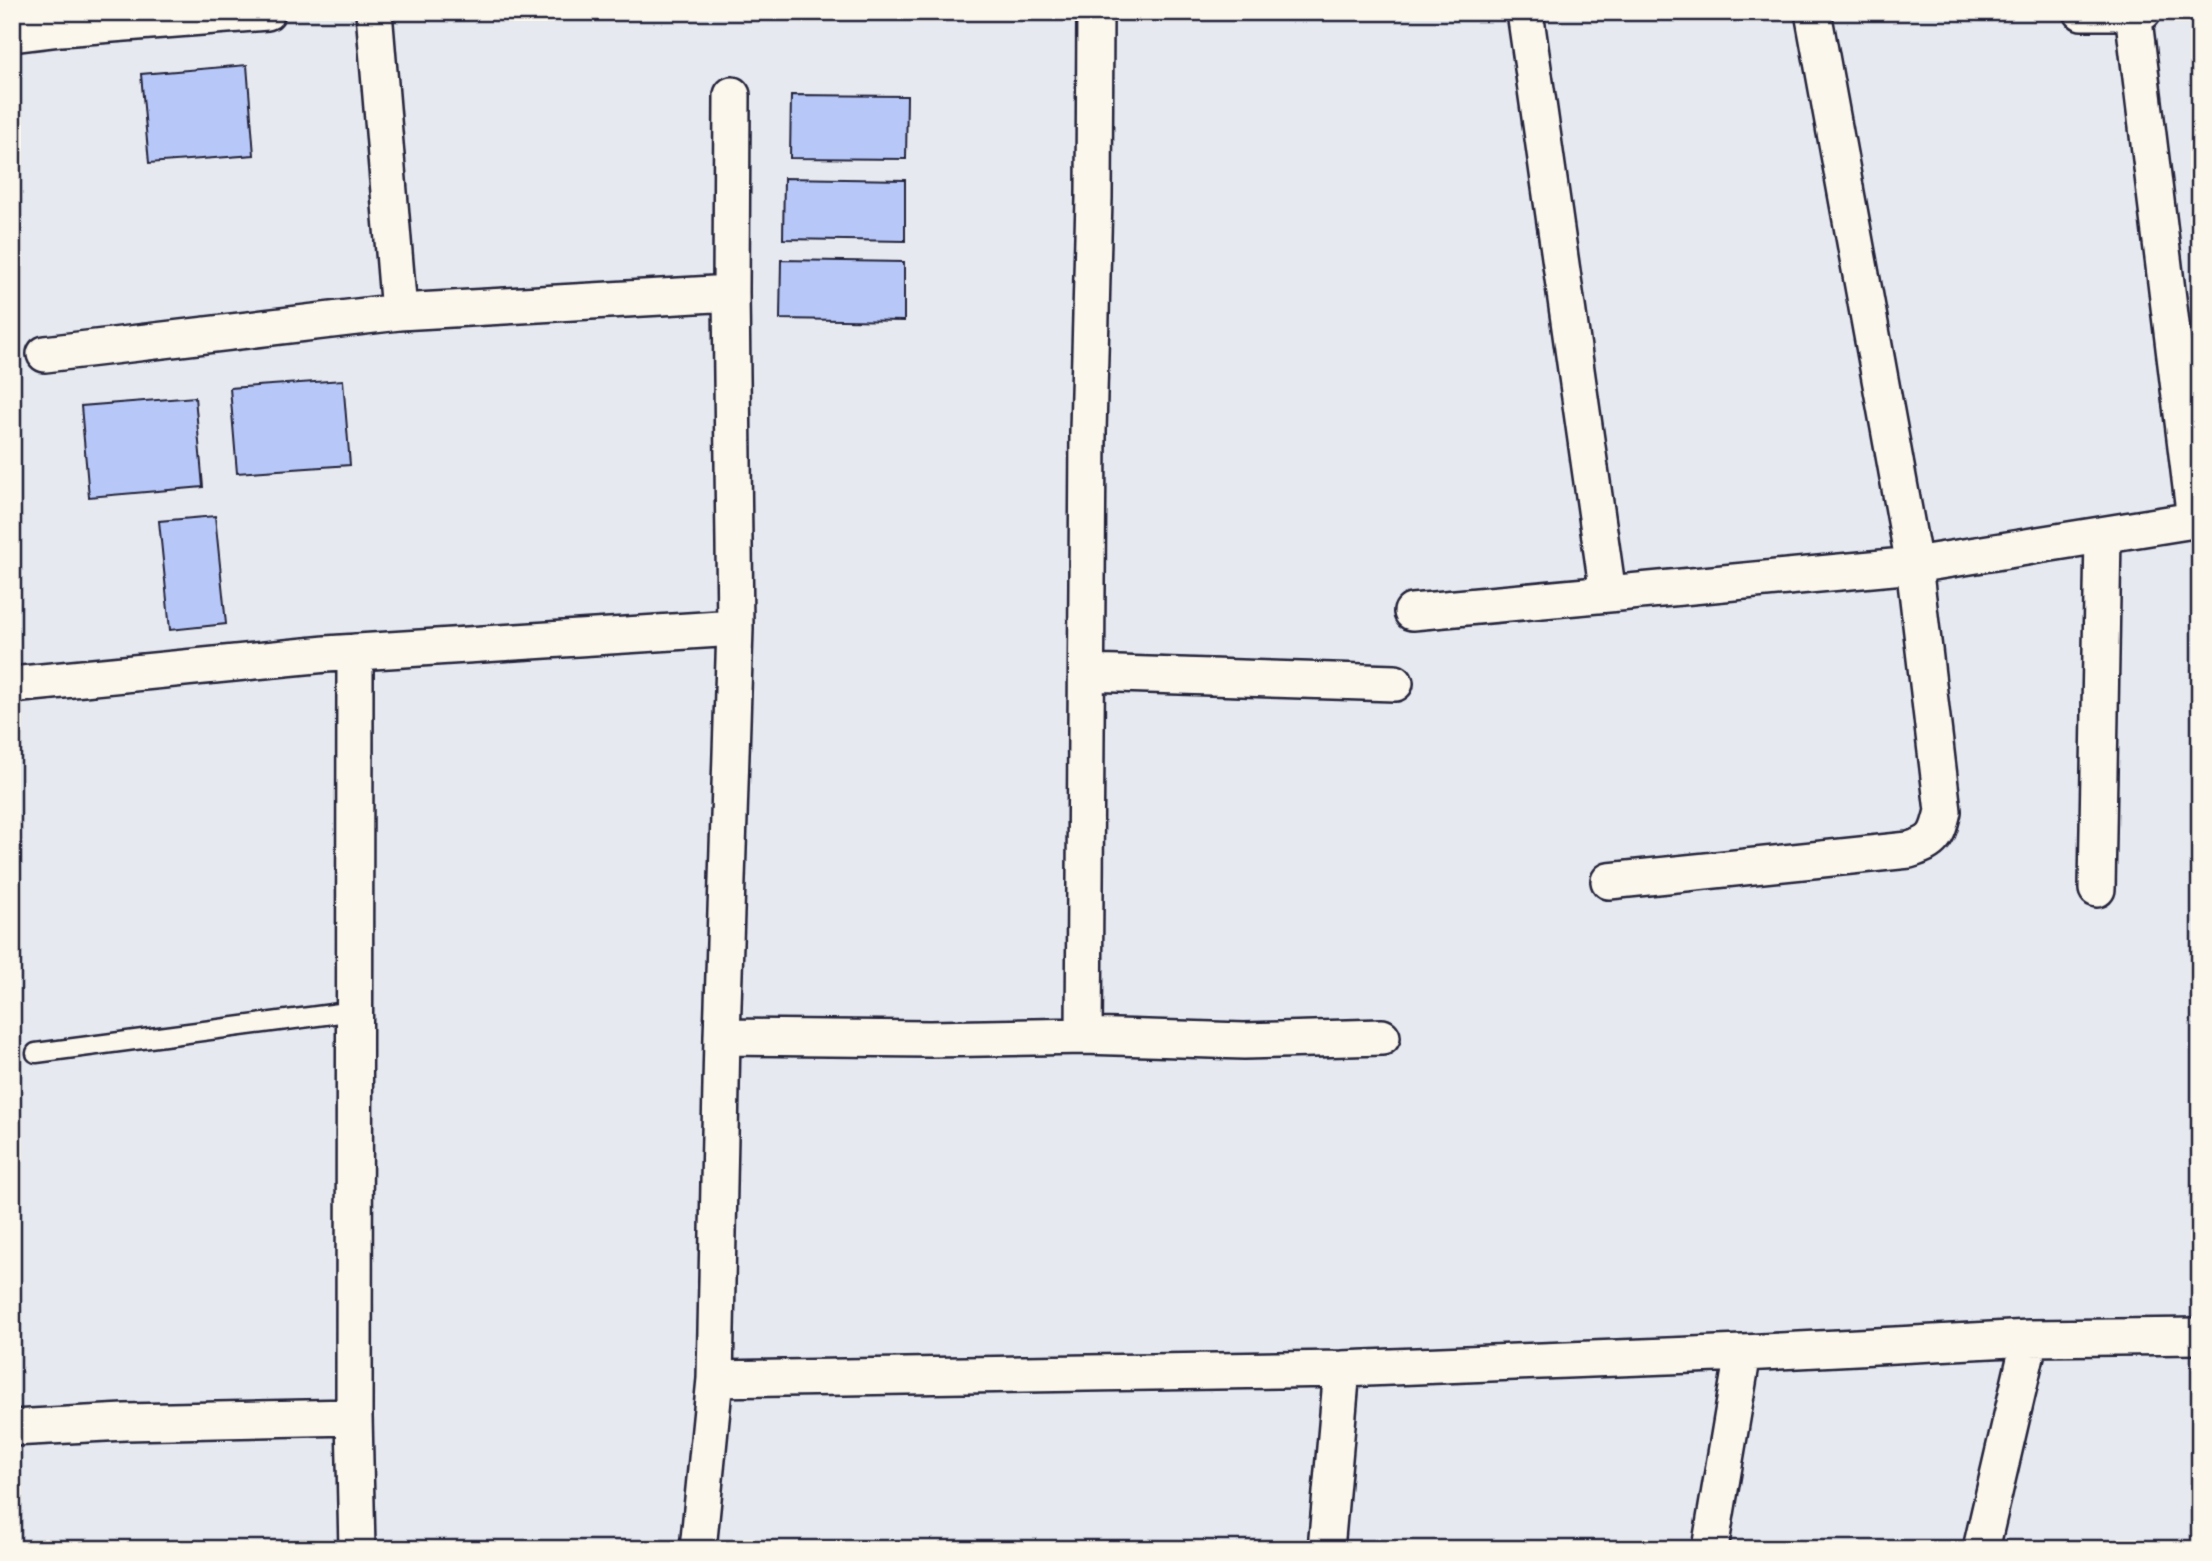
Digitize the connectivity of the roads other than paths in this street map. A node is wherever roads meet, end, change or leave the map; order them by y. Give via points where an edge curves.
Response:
1 (267, 12) edge
2 (374, 12) edge
3 (1095, 12) edge
4 (1525, 12) edge
5 (1813, 12) edge
6 (2082, 12) edge
7 (2143, 12) edge
8 (2133, 13) edge
9 (60, 20) edge
10 (12, 34) edge
11 (732, 94) dead end
12 (731, 293) junction
13 (399, 312) junction
14 (45, 354) dead end
15 (2197, 519) edge
16 (2103, 535) junction
17 (1914, 565) junction
18 (1608, 594) junction
19 (1412, 612) dead end
20 (735, 628) junction
21 (355, 652) junction
22 (1087, 673) junction
23 (1395, 683) dead end
24 (18, 685) edge
25 (1609, 881) dead end
26 (2097, 890) dead end
27 (355, 1012) junction
28 (1084, 1036) junction
29 (722, 1037) junction
30 (1382, 1037) dead end
31 (36, 1053) dead end
32 (2200, 1336) edge
33 (2030, 1338) junction
34 (1743, 1353) junction
35 (1342, 1369) junction
36 (715, 1379) junction
37 (354, 1417) junction
38 (12, 1428) edge
39 (357, 1549) edge
40 (698, 1549) edge
41 (1326, 1549) edge
42 (1710, 1549) edge
43 (1981, 1549) edge

1 - 9 street
2 - 13 street
3 - 22 street
4 - 18 street
5 - 17 street
6 - 8 street
7 - 8 street
8 - 15 street
9 - 10 street
11 - 12 street
12 - 13 street
12 - 20 street
13 - 14 street
15 - 16 street
16 - 17 street
16 - 26 street
17 - 18 street
17 - 25 street via 1943,811 1938,834 1926,845 1909,850
18 - 19 street
20 - 21 street
20 - 29 street
21 - 24 street
21 - 27 street
22 - 23 street
22 - 28 street
27 - 31 lane
27 - 37 street
28 - 29 street
28 - 30 street via 1244,1041
29 - 36 street
32 - 33 street
33 - 34 street
33 - 43 street
34 - 35 street
34 - 42 street
35 - 36 street
35 - 41 street
36 - 40 street
37 - 38 street
37 - 39 street

